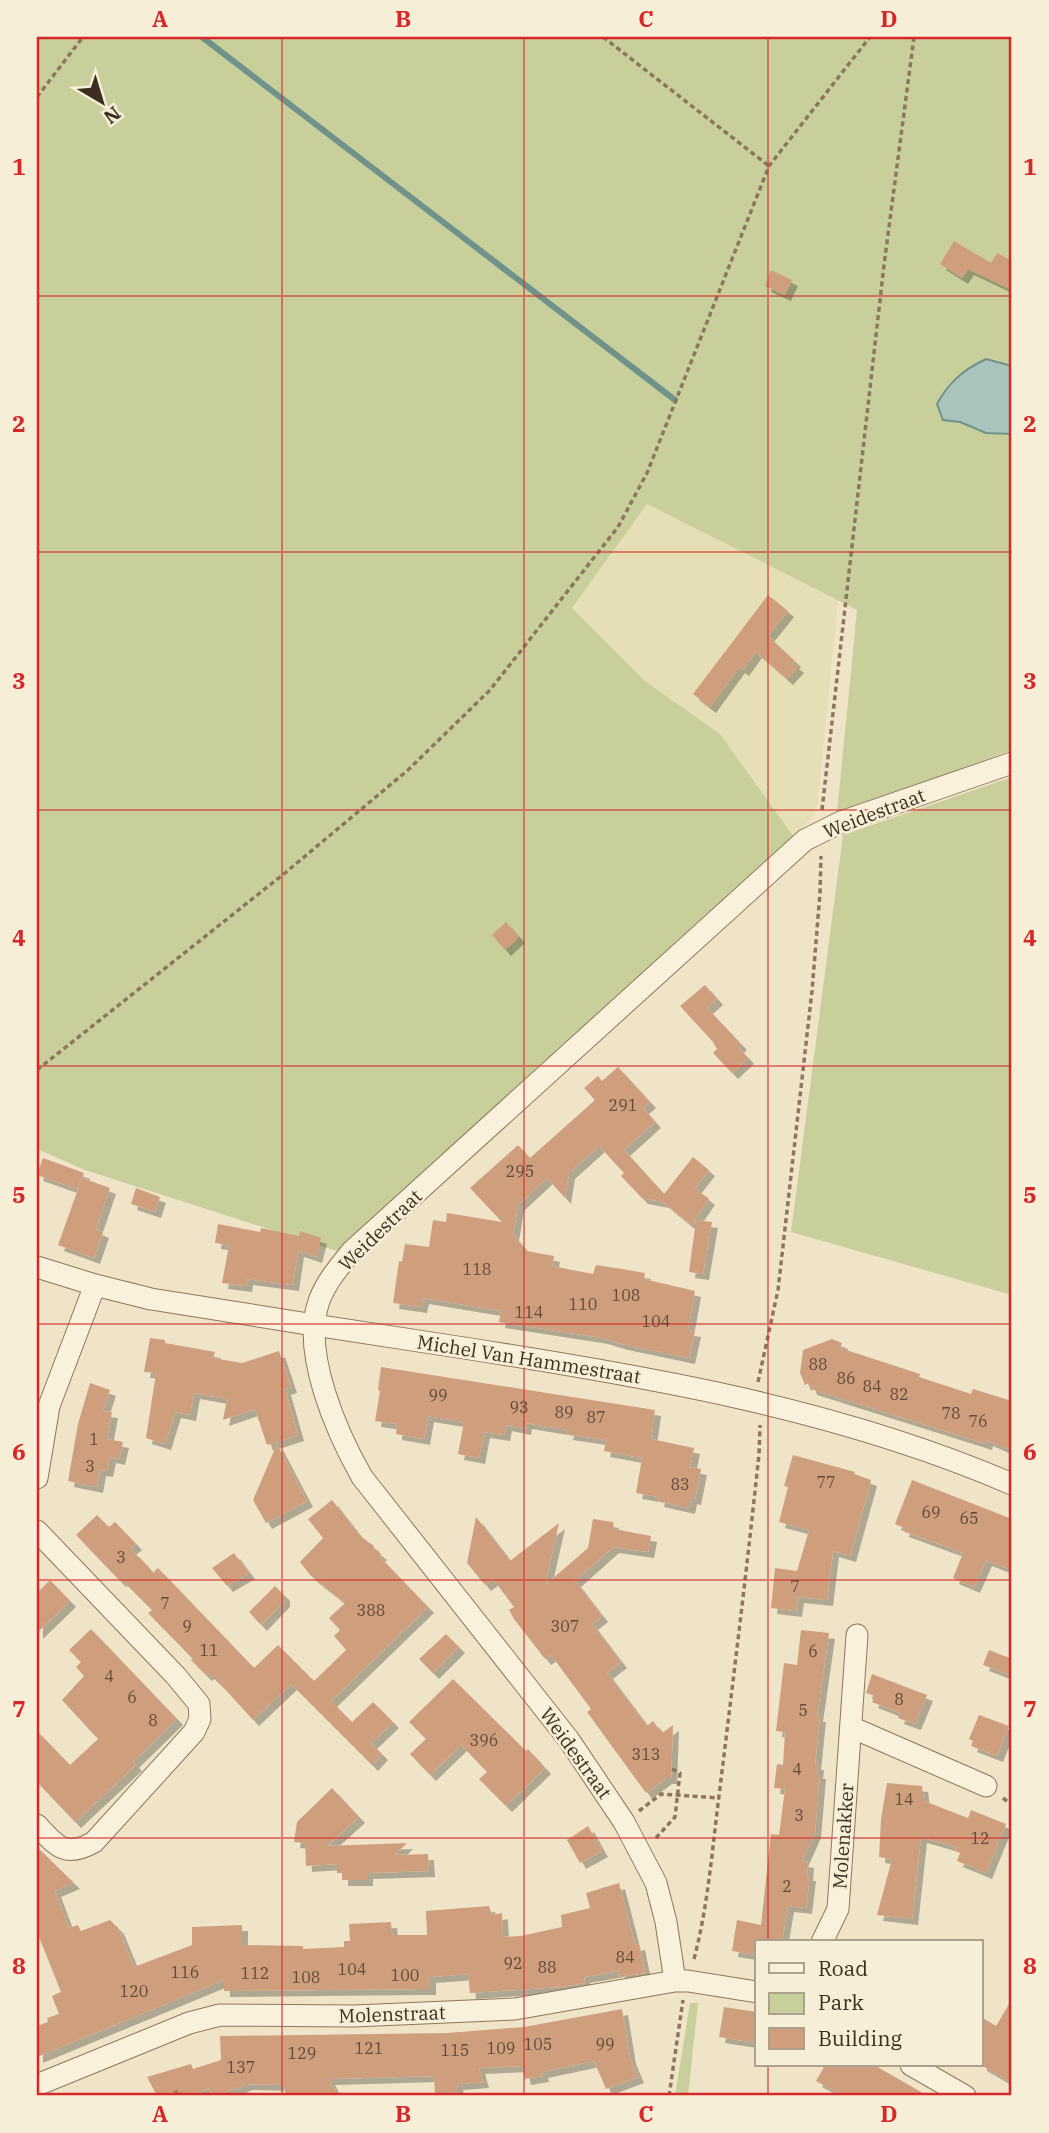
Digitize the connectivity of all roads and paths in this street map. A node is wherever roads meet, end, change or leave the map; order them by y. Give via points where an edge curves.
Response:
1 (83, 37) edge
2 (603, 37) edge
3 (870, 37) edge
4 (914, 37) edge
5 (37, 97) edge
6 (769, 166) junction
7 (1012, 763) edge
8 (821, 831) junction
9 (37, 1070) edge
10 (37, 1266) edge
11 (95, 1285) junction
12 (313, 1325) junction
13 (758, 1401) junction
14 (37, 1478) edge
15 (1012, 1485) edge
16 (37, 1531) edge
17 (857, 1635) dead end
18 (851, 1727) junction
19 (672, 1769) dead end
20 (986, 1786) dead end
21 (678, 1796) junction
22 (719, 1798) junction
23 (624, 1822) junction
24 (37, 1825) edge
25 (643, 1856) junction
26 (823, 1940) edge
27 (682, 1981) junction
28 (755, 1992) edge
29 (913, 2066) edge
30 (37, 2085) edge
31 (669, 2096) edge
32 (965, 2096) edge

1 - 5 path
2 - 6 path
3 - 6 path
4 - 8 path
6 - 9 path via 647,474 618,527 490,690 408,770
7 - 8 street, Weidestraat
8 - 12 street, Weidestraat via 783,859 352,1251 326,1287
8 - 13 path via 816,945 778,1290 758,1377
10 - 11 street, Michel Van Hammestraat
11 - 12 street, Michel Van Hammestraat via 151,1299
11 - 14 street via 49,1406
12 - 13 street, Michel Van Hammestraat via 620,1372
12 - 23 street, Weidestraat via 329,1406 362,1477 569,1740
13 - 15 street, Michel Van Hammestraat via 874,1434
13 - 22 path via 760,1454
16 - 24 street via 176,1676 199,1704 200,1719 194,1732 94,1842 80,1850 64,1849
17 - 18 street, Molenakker
18 - 20 street
18 - 26 street, Molenakker via 838,1909
19 - 21 path via 680,1773
21 - 22 path
21 - 23 path via 661,1794
21 - 25 path via 675,1817
22 - 27 path via 700,1933
23 - 25 street, Weidestraat
25 - 27 street, Weidestraat via 656,1883
27 - 28 street, Molenstraat
27 - 30 street, Molenstraat via 515,2009 354,2016 220,2015 188,2023
27 - 31 path
29 - 32 street

